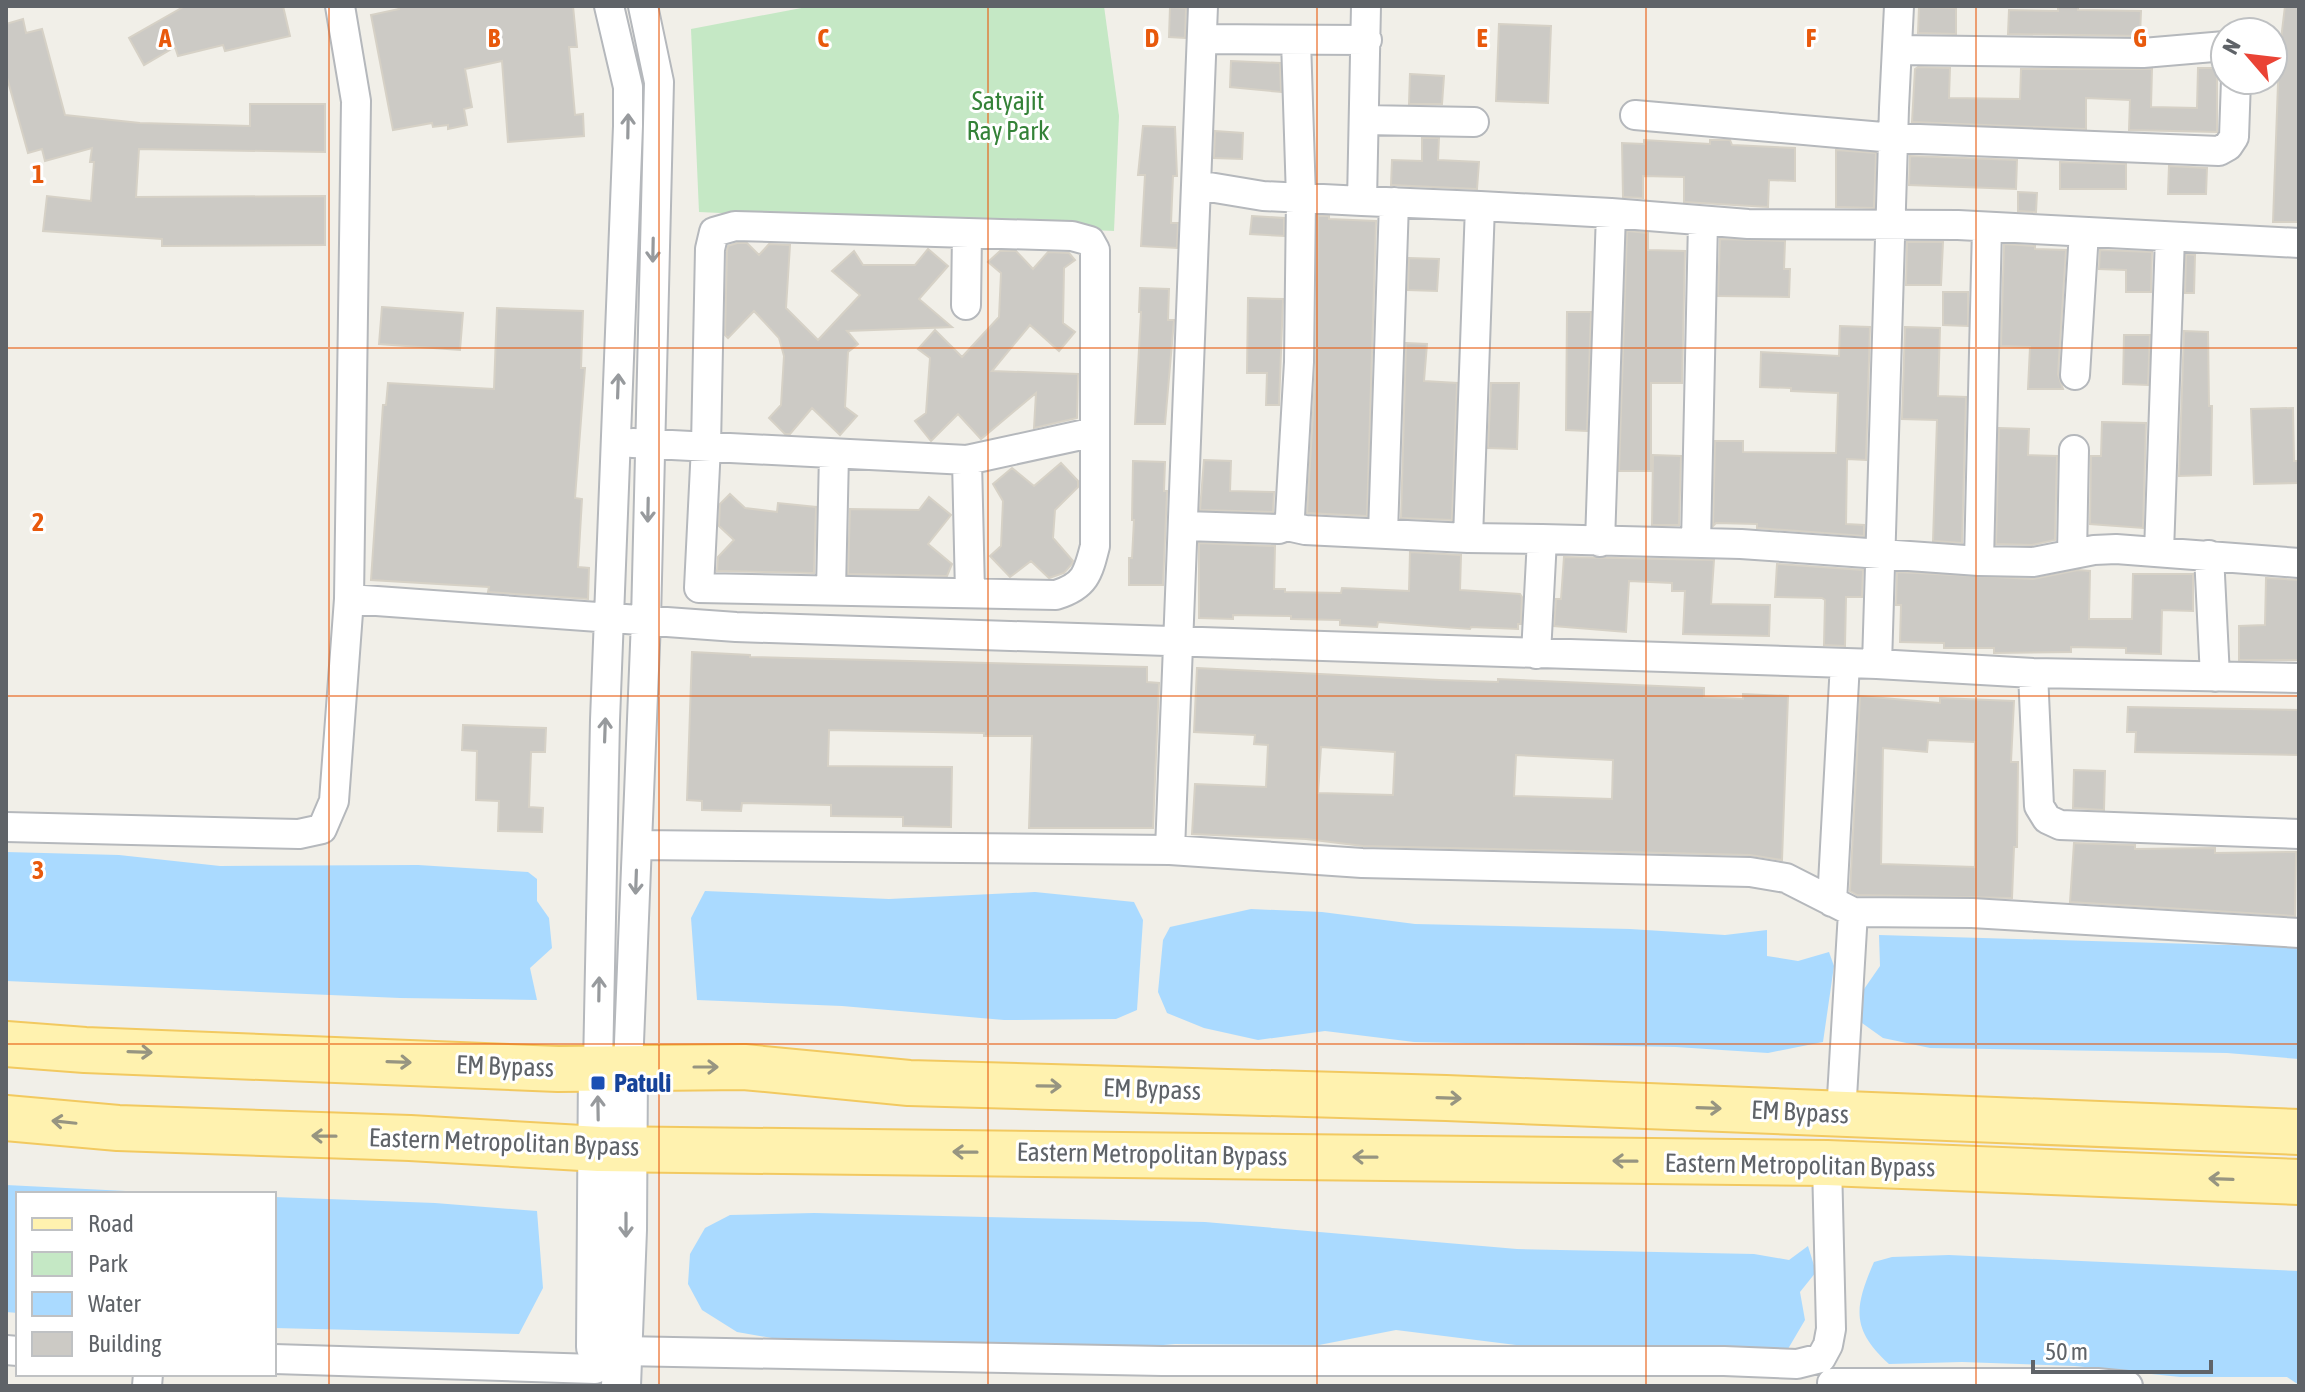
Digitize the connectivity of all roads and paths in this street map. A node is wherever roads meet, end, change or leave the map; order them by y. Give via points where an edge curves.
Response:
1 (340, 6) edge
2 (609, 6) edge
3 (643, 6) edge
4 (1203, 6) edge
5 (1366, 6) edge
6 (1899, 6) edge
7 (1203, 39) junction
8 (1296, 40) junction
9 (1367, 40) junction
10 (2209, 47) edge
11 (1897, 50) junction
12 (2235, 96) edge
13 (1635, 115) dead end
14 (1364, 120) junction
15 (1474, 122) dead end
16 (1894, 138) junction
17 (1197, 185) junction
18 (1301, 198) junction
19 (1362, 201) junction
20 (1394, 202) junction
21 (1480, 206) junction
22 (625, 207) junction
23 (654, 208) junction
24 (1611, 213) junction
25 (1703, 221) junction
26 (1890, 225) junction
27 (1987, 227) junction
28 (2084, 232) junction
29 (967, 233) junction
30 (2170, 237) junction
31 (2299, 243) edge
32 (966, 305) dead end
33 (2075, 375) dead end
34 (1095, 432) junction
35 (617, 443) junction
36 (649, 443) junction
37 (706, 446) junction
38 (2074, 450) dead end
39 (834, 454) junction
40 (967, 460) junction
41 (1184, 526) junction
42 (1287, 526) junction
43 (1383, 533) junction
44 (1468, 538) junction
45 (1542, 539) junction
46 (1600, 542) junction
47 (1696, 543) junction
48 (2159, 552) junction
49 (1882, 554) junction
50 (2072, 554) junction
51 (2209, 555) junction
52 (1979, 561) junction
53 (2299, 563) edge
54 (831, 590) junction
55 (970, 593) junction
56 (349, 599) junction
57 (610, 617) junction
58 (646, 620) junction
59 (1178, 642) junction
60 (1536, 654) junction
61 (1845, 663) junction
62 (1877, 664) junction
63 (2033, 673) junction
64 (2215, 677) junction
65 (2299, 678) edge
66 (602, 813) junction
67 (638, 815) junction
68 (6, 827) edge
69 (2299, 834) edge
70 (637, 845) junction
71 (1170, 850) junction
72 (1842, 907) junction
73 (2299, 933) edge
74 (6, 1044) edge
75 (613, 1067) junction
76 (1841, 1114) junction
77 (6, 1118) edge
78 (2299, 1132) edge
79 (612, 1148) junction
80 (1827, 1163) junction
81 (2299, 1182) edge
82 (276, 1359) edge
83 (608, 1373) edge
84 (1162, 1373) edge
85 (1724, 1374) edge
86 (1828, 1376) edge
87 (2128, 1386) edge

1 - 56 street via 356,101
22 -> 2 street via 628,87
3 - 23 street via 659,82
4 - 7 street
5 - 9 street
6 - 11 street
7 - 8 street
7 - 17 street
8 - 9 street
8 - 18 street
9 - 14 street
10 - 11 street via 2143,53
11 - 16 street
12 - 16 street via 2234,137 2219,151
13 - 16 street
14 - 15 street
14 - 19 street
16 - 26 street
17 - 18 street
17 - 41 street
18 - 19 street
18 - 42 street via 1299,362
19 - 20 street
20 - 21 street
20 - 43 street
21 - 24 street
21 - 44 street
22 - 23 street
35 -> 22 street
23 -> 36 street
24 - 25 street
24 - 46 street
25 - 26 street
25 - 47 street
26 - 27 street
26 - 49 street
27 - 28 street
27 - 52 street
28 - 30 street
28 - 33 street
29 - 32 street
29 - 34 street via 1090,241 1095,250
29 - 37 street via 735,226 714,232
30 - 31 street
30 - 48 street
34 - 40 street
34 - 55 street via 1095,546 1088,572 1074,589 1056,595
35 - 36 street
35 - 57 street
36 - 37 street
36 -> 58 street
37 - 39 street
37 - 54 street via 699,588
38 - 50 street
39 - 40 street
39 - 54 street
40 - 55 street
41 - 42 street
41 - 59 street
42 - 43 street
43 - 44 street
44 - 45 street
45 - 46 street
45 - 60 street
46 - 47 street
47 - 49 street
48 - 50 street
48 - 51 street
49 - 52 street
49 - 62 street
50 - 52 street via 2033,562
51 - 53 street
51 - 64 street
54 - 55 street
56 - 57 street
56 - 68 street via 334,801 322,829 299,834
57 - 58 street
66 -> 57 street
58 - 59 street
58 - 67 street
59 - 60 street
59 - 71 street
60 - 61 street
61 - 62 street
61 - 72 street
62 - 63 street
63 - 64 street
63 - 69 street via 2039,806 2047,819 2060,825
64 - 65 street
66 - 67 street
75 -> 66 street
67 - 70 street
70 - 71 street
70 -> 75 street
71 - 72 street via 1362,863 1750,872 1786,878
72 - 73 street
72 - 76 street
74 -> 75 main road, EM Bypass via 558,1069
75 -> 76 main road, EM Bypass via 744,1067 909,1083
75 - 79 main road
76 - 78 main road, EM Bypass
79 -> 77 main road, Eastern Metropolitan Bypass via 175,1131
80 -> 79 main road, Eastern Metropolitan Bypass
79 - 83 main road via 627,1230
81 -> 80 main road, Eastern Metropolitan Bypass
80 - 86 street
82 - 83 street
83 - 84 street
84 - 85 street
85 - 86 street via 1797,1364
86 - 87 street

